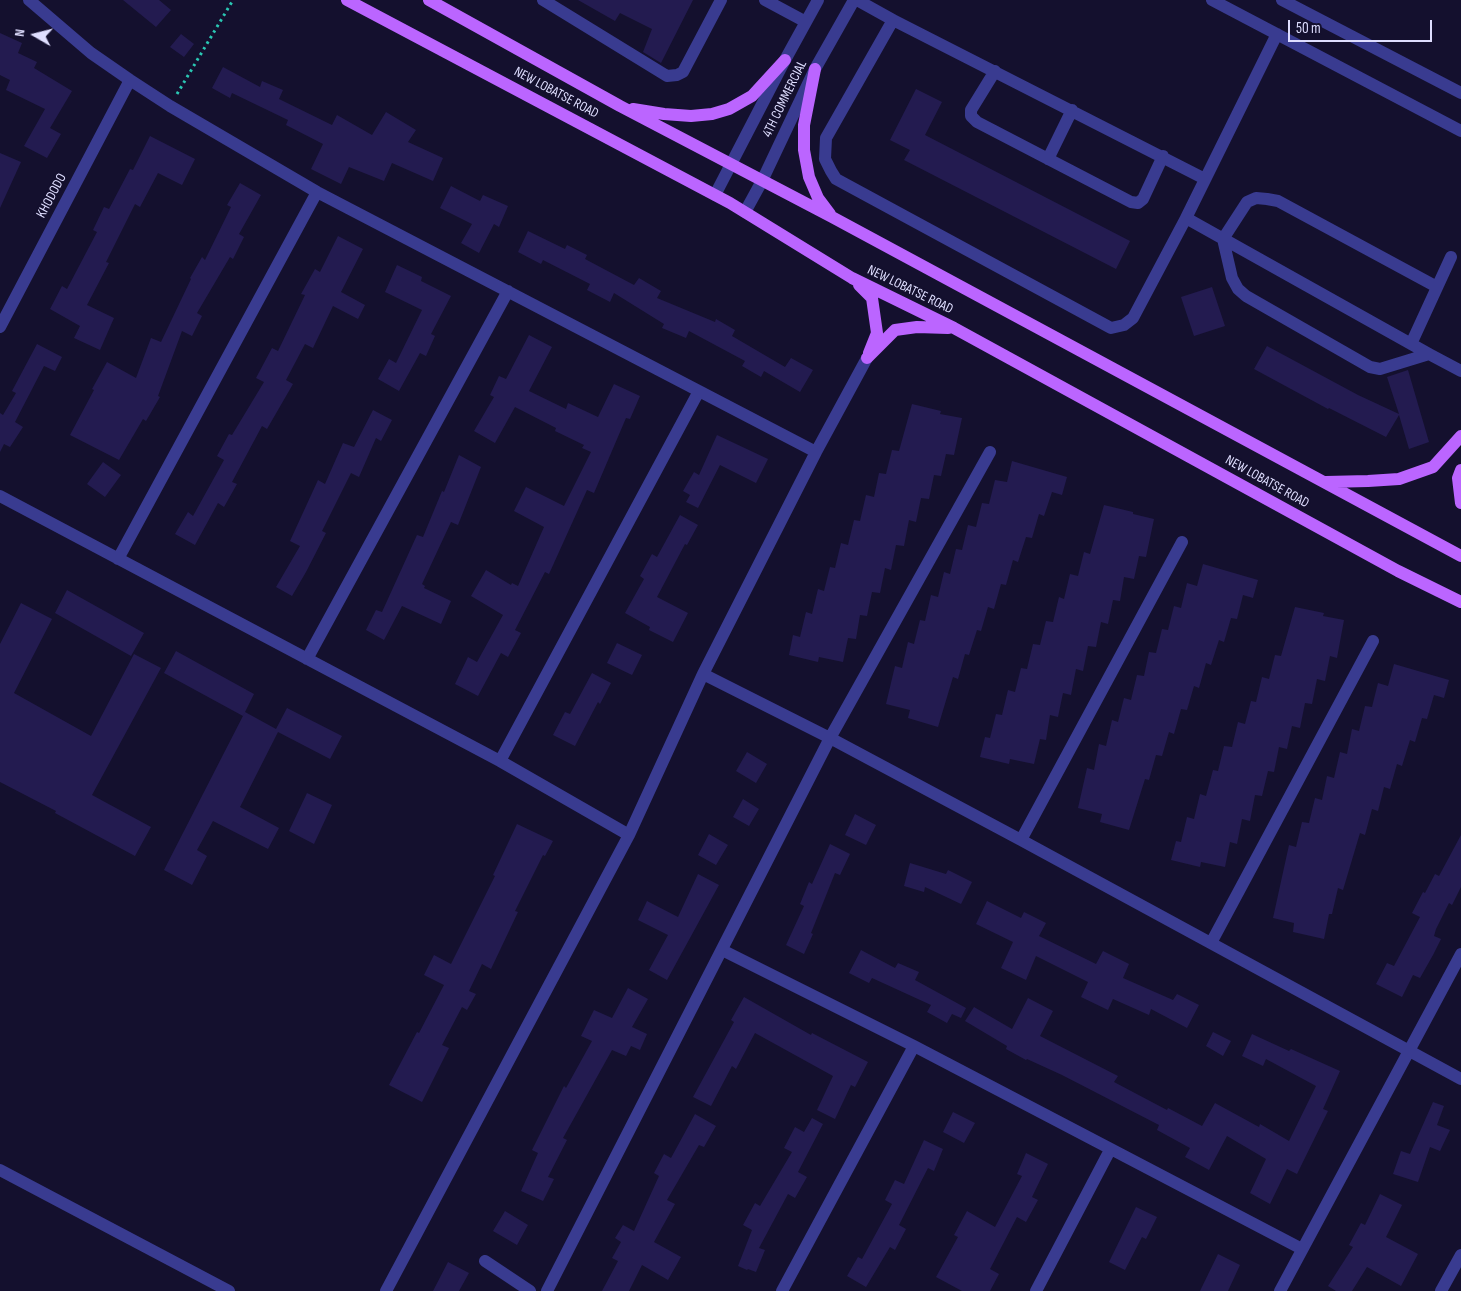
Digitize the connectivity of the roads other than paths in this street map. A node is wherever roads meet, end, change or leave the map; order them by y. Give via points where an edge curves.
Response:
1 (29, 0) edge
2 (347, 0) edge
3 (429, 0) edge
4 (543, 0) edge
5 (720, 0) edge
6 (765, 0) edge
7 (818, 0) edge
8 (856, 0) edge
9 (1212, 0) edge
10 (1282, 0) edge
11 (892, 20) junction
12 (806, 22) junction
13 (1277, 34) junction
14 (785, 60) junction
15 (815, 69) junction
16 (995, 71) junction
17 (130, 80) junction
18 (1461, 92) edge
19 (620, 106) junction
20 (1072, 110) junction
21 (1461, 131) edge
22 (1164, 156) junction
23 (1048, 159) junction
24 (730, 165) junction
25 (1205, 179) junction
26 (762, 180) junction
27 (317, 192) junction
28 (715, 195) junction
29 (745, 212) junction
30 (832, 217) junction
31 (1186, 218) junction
32 (1223, 239) junction
33 (1451, 257) dead end
34 (852, 278) junction
35 (1438, 287) junction
36 (508, 291) junction
37 (0, 327) edge
38 (954, 328) junction
39 (1411, 344) junction
40 (1429, 354) junction
41 (867, 358) junction
42 (1461, 370) edge
43 (699, 391) junction
44 (1461, 436) edge
45 (816, 452) junction
46 (990, 452) dead end
47 (1461, 470) edge
48 (1324, 482) junction
49 (0, 496) edge
50 (1461, 503) edge
51 (1182, 542) dead end
52 (1461, 556) edge
53 (118, 559) junction
54 (1461, 602) edge
55 (1373, 642) dead end
56 (307, 659) junction
57 (703, 674) junction
58 (830, 738) junction
59 (500, 761) junction
60 (629, 835) junction
61 (1021, 840) junction
62 (1211, 944) junction
63 (722, 950) junction
64 (1461, 954) edge
65 (914, 1046) junction
66 (1410, 1050) junction
67 (1461, 1079) edge
68 (1110, 1150) junction
69 (0, 1170) edge
70 (1302, 1249) junction
71 (1461, 1254) edge
72 (485, 1261) dead end
73 (229, 1291) edge
74 (386, 1291) edge
75 (530, 1291) edge
76 (547, 1291) edge
77 (782, 1291) edge
78 (1036, 1291) edge
79 (1280, 1291) edge
80 (1441, 1291) edge

1 - 17 street via 91,53
2 - 28 main road, NEW LOBATSE ROAD
3 - 19 main road, NEW LOBATSE ROAD
4 - 5 street via 667,76 683,72
6 - 12 street
7 - 12 street, 4TH COMMERCIAL
8 - 11 street
8 - 15 street, 4TH COMMERCIAL
9 - 13 street
10 - 18 street
11 - 16 street
11 - 31 street via 826,138 825,158 836,179 1111,328 1124,325 1133,318
12 - 14 street, 4TH COMMERCIAL
13 - 21 street
13 - 25 street
14 - 19 main road via 752,96 712,114 664,114
14 - 24 street, 4TH COMMERCIAL
15 - 26 street, 4TH COMMERCIAL
15 - 30 main road via 804,124 804,150 809,177 818,198
16 - 20 street
16 - 23 street via 971,110 972,116 977,122
17 - 27 street
17 - 37 street, KHODODO
19 - 24 main road, NEW LOBATSE ROAD
20 - 22 street
20 - 23 street
22 - 23 street via 1138,203 1130,202
22 - 25 street
24 - 26 main road, NEW LOBATSE ROAD
24 - 28 street, 4TH COMMERCIAL
25 - 31 street
26 - 29 street, 4TH COMMERCIAL
26 - 30 main road, NEW LOBATSE ROAD
27 - 36 street
27 - 53 street
28 - 29 main road, NEW LOBATSE ROAD
29 - 34 main road, NEW LOBATSE ROAD
30 - 48 main road, NEW LOBATSE ROAD
31 - 32 street
32 - 35 street via 1247,202 1267,198
32 - 39 street
32 - 40 street via 1232,278 1246,296 1370,367 1380,369
33 - 35 street
34 - 38 main road, NEW LOBATSE ROAD
34 - 41 main road via 872,298 877,332
35 - 39 street
36 - 43 street
36 - 56 street
38 - 41 main road via 895,330
38 - 54 main road, NEW LOBATSE ROAD via 1398,571
39 - 40 street
40 - 42 street
41 - 45 street
43 - 45 street
43 - 59 street
44 - 48 main road via 1433,467 1399,479
45 - 57 street
46 - 58 street
47 - 50 main road via 1458,478
48 - 52 main road, NEW LOBATSE ROAD
49 - 53 street
51 - 61 street
53 - 56 street
55 - 62 street
56 - 59 street
57 - 58 street
57 - 60 street
58 - 61 street
58 - 63 street
59 - 60 street
60 - 74 street
61 - 62 street
62 - 66 street
63 - 65 street
63 - 76 street
64 - 66 street
65 - 68 street
65 - 77 street
66 - 67 street
66 - 70 street
68 - 70 street
68 - 78 street
69 - 73 street
70 - 79 street
71 - 80 street
72 - 75 street

